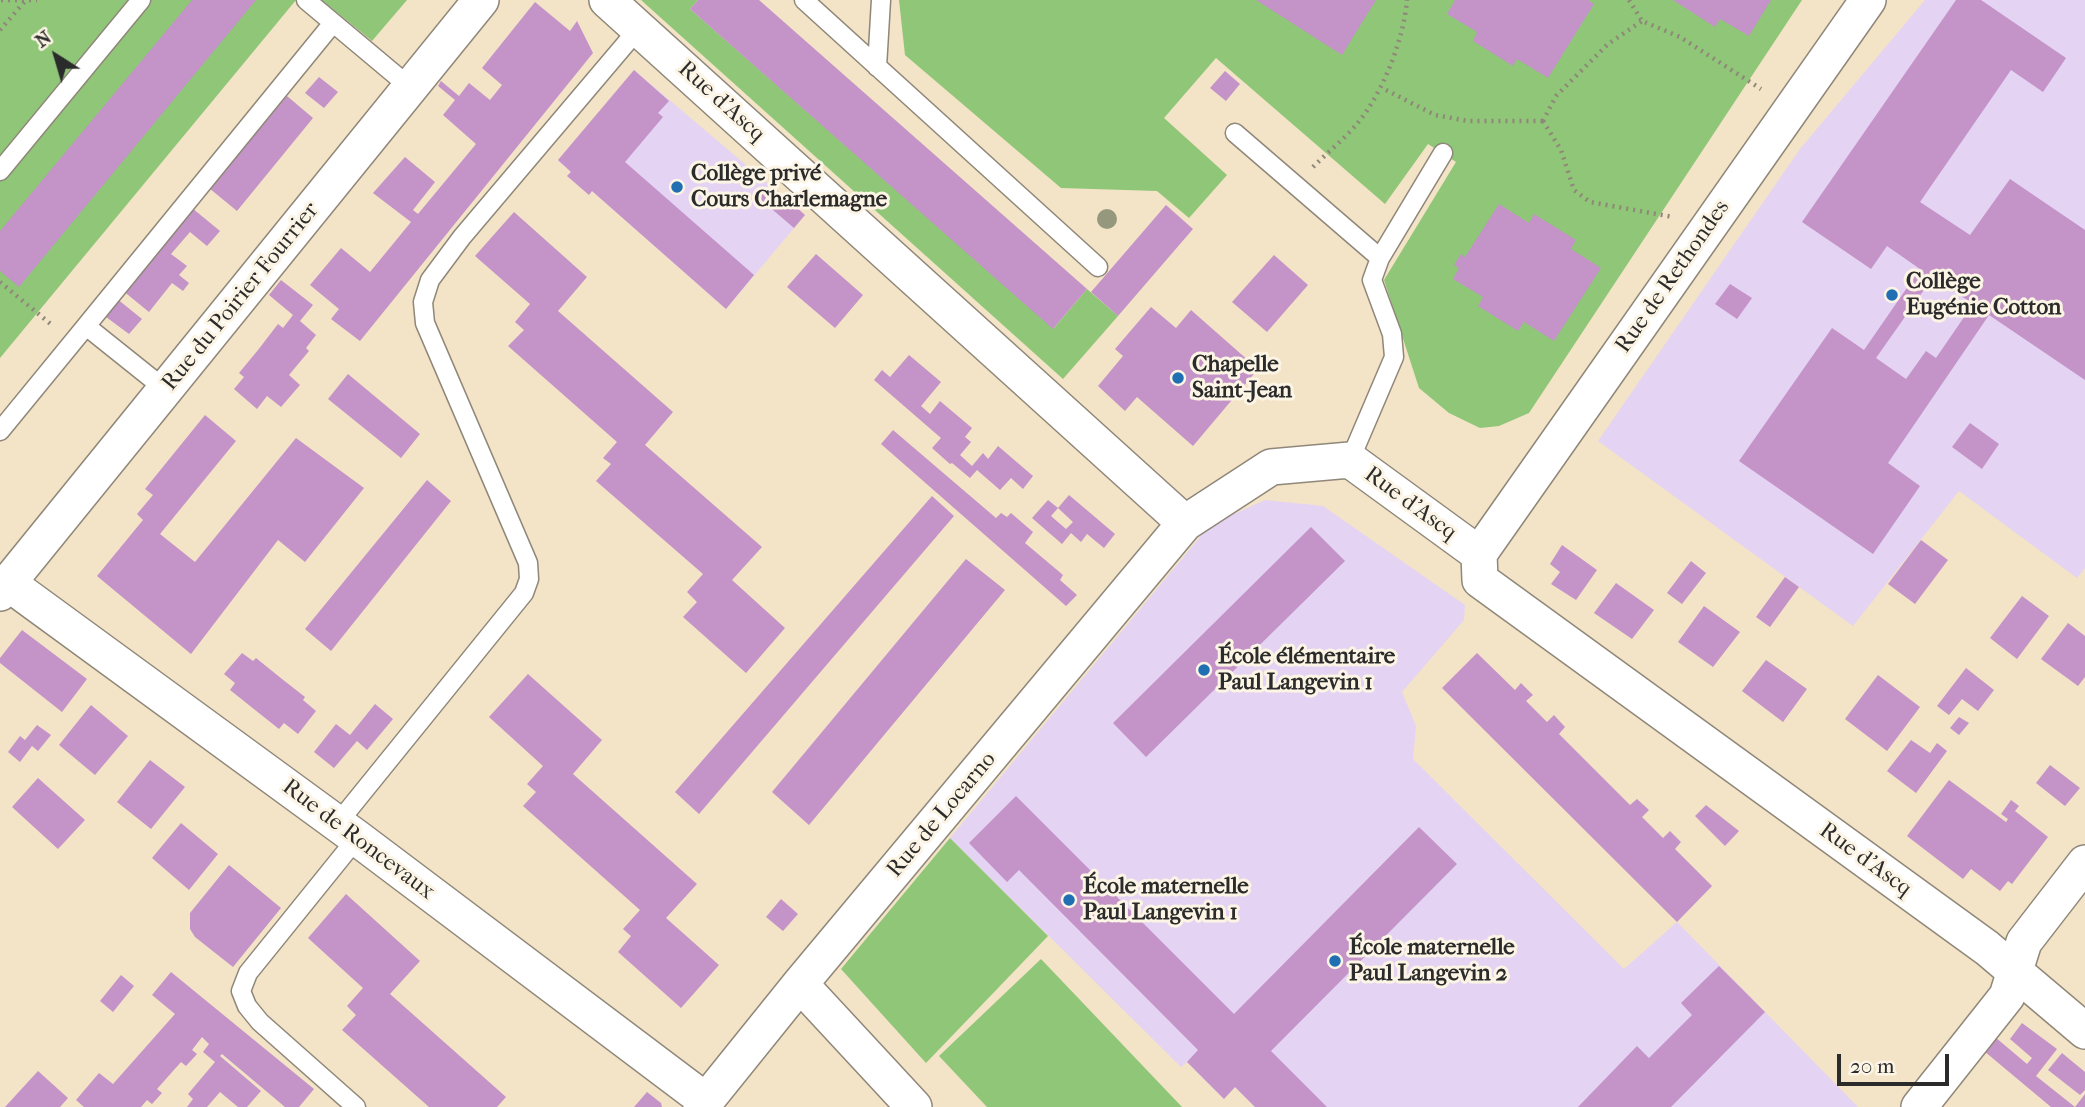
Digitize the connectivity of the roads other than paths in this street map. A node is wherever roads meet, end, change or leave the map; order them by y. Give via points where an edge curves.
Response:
1 (141, 0) edge
2 (306, 0) edge
3 (481, 0) edge
4 (607, 0) edge
5 (804, 0) edge
6 (881, 0) edge
7 (1868, 0) edge
8 (334, 23) junction
9 (639, 28) junction
10 (877, 67) junction
11 (411, 88) junction
12 (1235, 133) dead end
13 (1443, 153) dead end
14 (0, 171) edge
15 (1380, 258) junction
16 (1098, 267) dead end
17 (86, 326) junction
18 (166, 390) junction
19 (0, 431) edge
20 (1350, 460) junction
21 (1185, 523) junction
22 (1479, 554) junction
23 (4, 588) edge
24 (347, 831) junction
25 (2085, 863) edge
26 (2015, 970) junction
27 (800, 984) junction
28 (2085, 1031) edge
29 (703, 1104) edge
30 (356, 1107) edge
31 (914, 1107) edge
32 (1919, 1107) edge

1 - 14 lane
2 - 8 lane
3 - 11 street, Rue du Poirier Fourrier
4 - 9 street, Rue d'Ascq
5 - 10 lane
6 - 10 lane
7 - 22 street, Rue de Rethondes
8 - 11 lane
8 - 17 lane
9 - 21 street, Rue d'Ascq
9 - 24 lane via 430,280 423,302 425,323 528,563 529,579 524,593
10 - 16 lane
11 - 18 street, Rue du Poirier Fourrier
12 - 15 lane
13 - 15 lane
15 - 20 lane via 1372,280 1392,334 1394,357
17 - 18 lane
17 - 19 lane
18 - 23 street, Rue du Poirier Fourrier
20 - 21 street, Rue d'Ascq via 1270,467
20 - 22 street, Rue d'Ascq
21 - 27 street, Rue de Locarno
22 - 26 street, Rue d'Ascq via 1480,580
23 - 24 street, Rue de Roncevaux
24 - 29 street, Rue de Roncevaux
24 - 30 lane via 248,973 241,991 260,1022
25 - 26 street via 2024,942
26 - 28 street, Rue d'Ascq
26 - 32 street via 2007,996
27 - 29 street, Rue de Locarno
27 - 31 street

